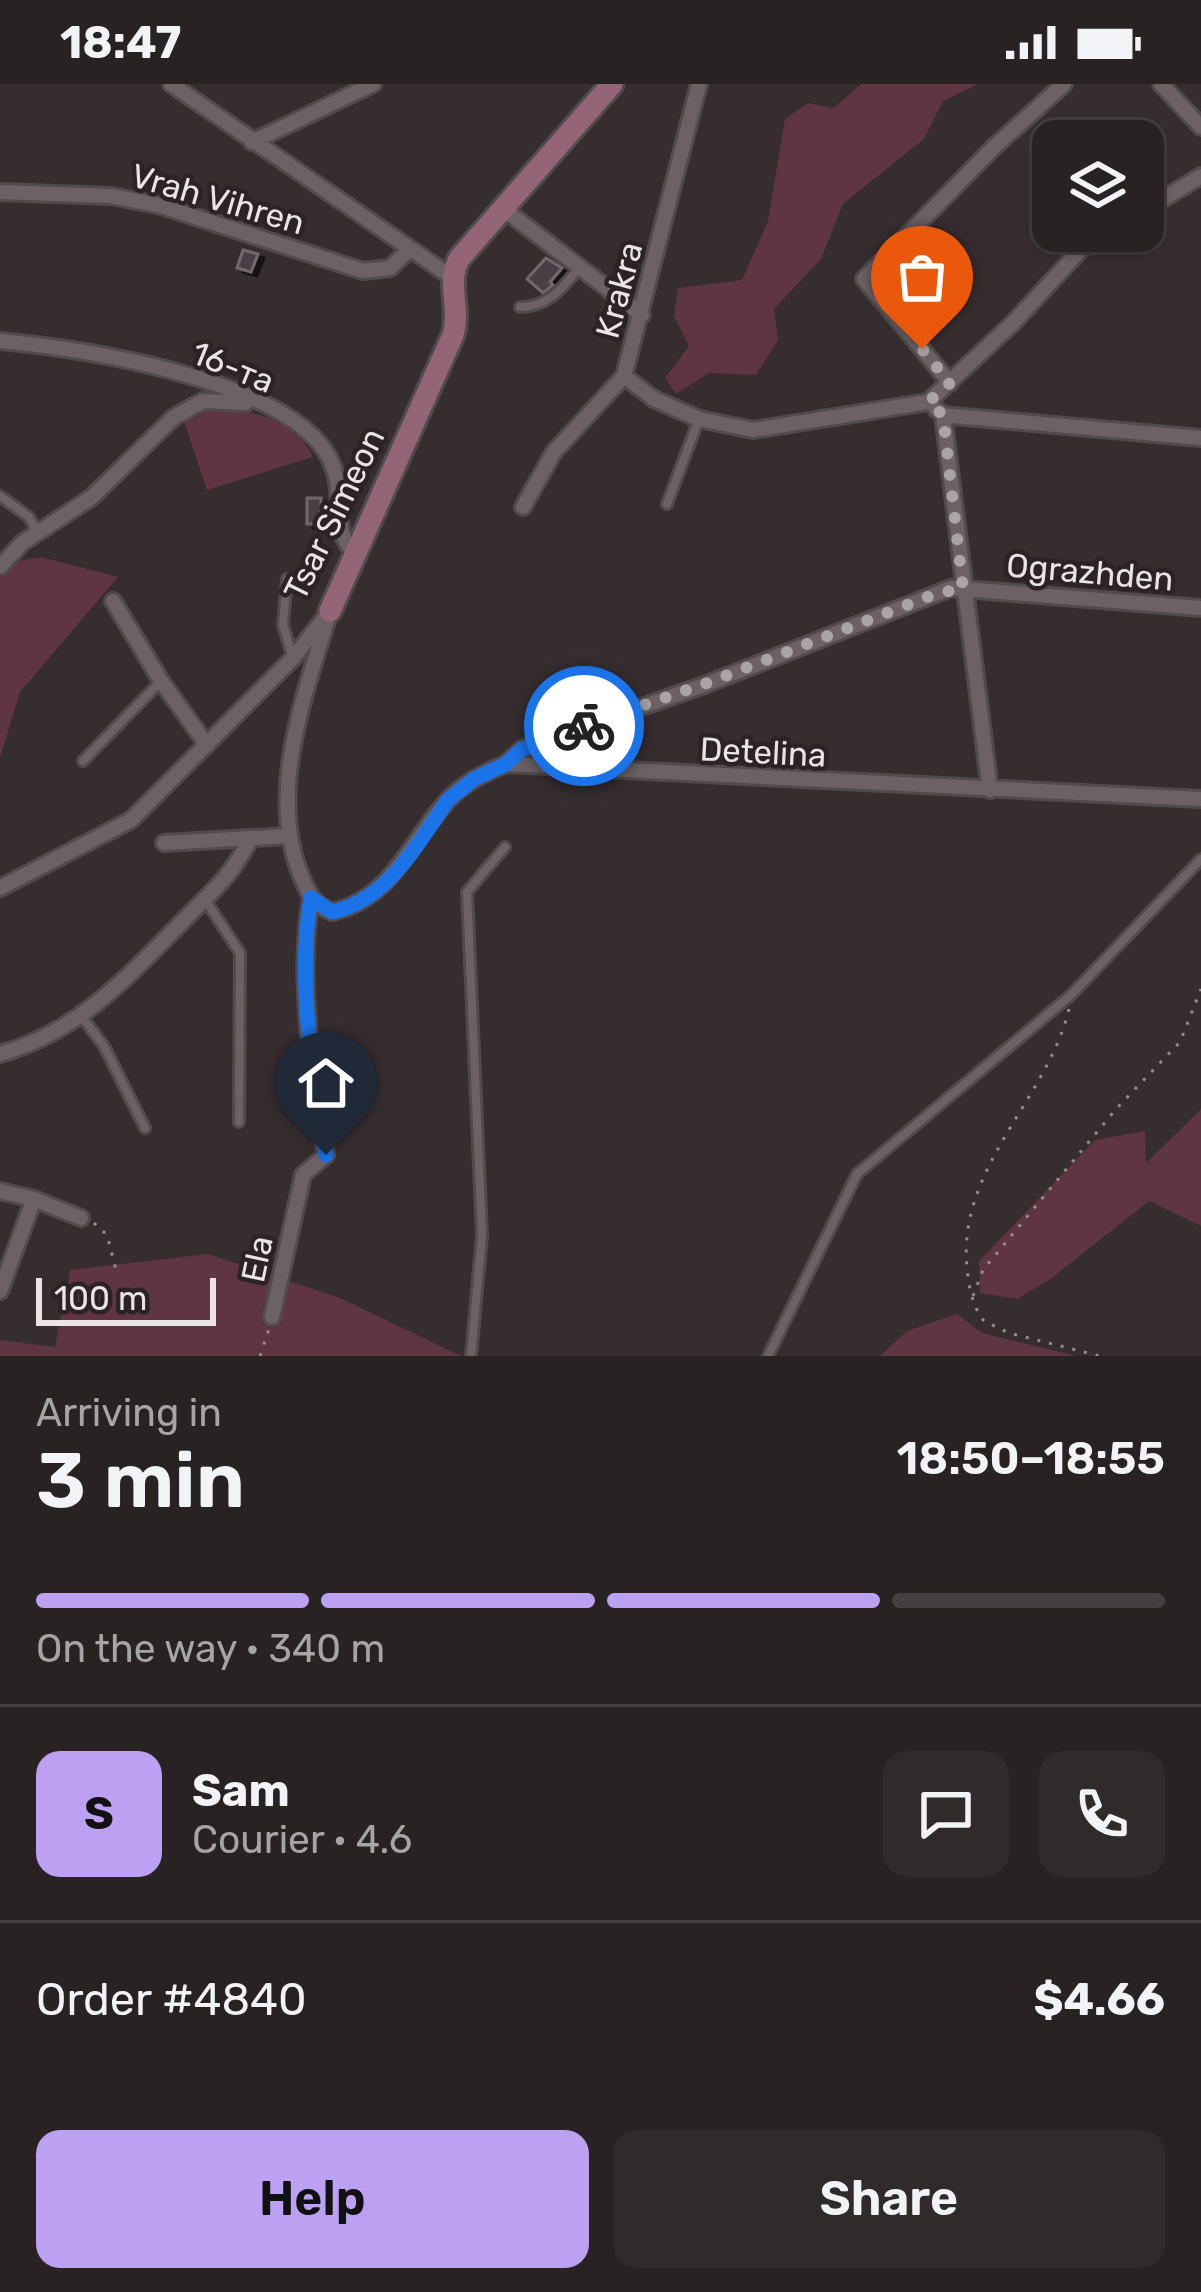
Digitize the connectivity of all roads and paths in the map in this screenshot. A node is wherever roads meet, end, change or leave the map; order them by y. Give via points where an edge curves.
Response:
1 (171, 84) edge
2 (374, 84) edge
3 (613, 84) edge
4 (699, 84) edge
5 (1064, 84) edge
6 (1161, 84) edge
7 (1201, 127) edge
8 (253, 142) junction
9 (1201, 176) edge
10 (0, 192) edge
11 (1164, 198) edge
12 (505, 210) junction
13 (410, 250) junction
14 (1078, 252) edge
15 (580, 266) junction
16 (450, 276) junction
17 (520, 307) dead end
18 (642, 316) junction
19 (0, 341) edge
20 (624, 376) junction
21 (950, 383) junction
22 (928, 402) junction
23 (263, 404) junction
24 (943, 415) junction
25 (699, 419) junction
26 (1201, 438) edge
27 (0, 496) edge
28 (667, 504) dead end
29 (523, 507) dead end
30 (38, 532) junction
31 (355, 554) junction
32 (0, 567) edge
33 (287, 579) dead end
34 (963, 589) junction
35 (113, 602) dead end
36 (1201, 608) edge
37 (330, 611) junction
38 (293, 658) junction
39 (161, 681) junction
40 (207, 746) junction
41 (83, 761) dead end
42 (506, 764) junction
43 (990, 790) junction
44 (1201, 800) edge
45 (287, 836) junction
46 (250, 838) junction
47 (164, 843) dead end
48 (505, 847) dead end
49 (1201, 859) edge
50 (0, 888) edge
51 (311, 898) junction
52 (205, 900) junction
53 (1201, 989) edge
54 (1071, 995) junction
55 (82, 1017) junction
56 (0, 1054) edge
57 (238, 1122) dead end
58 (146, 1128) dead end
59 (0, 1191) edge
60 (34, 1199) junction
61 (81, 1218) joint
62 (116, 1270) dead end
63 (0, 1291) edge
64 (972, 1297) junction
65 (272, 1317) joint
66 (1091, 1355) edge
67 (260, 1356) edge
68 (471, 1356) edge
69 (768, 1356) edge
70 (1100, 1356) edge

1 - 8 street
2 - 8 street
3 - 12 street
4 - 18 street, Krakra
5 - 21 street via 864,279
6 - 7 street
8 - 13 street
9 - 11 street
10 - 13 street, Vrah Vihren via 158,205 363,272 390,268
12 - 15 street
12 - 16 street
13 - 16 street
14 - 21 street
15 - 17 lane via 538,307
15 - 18 street
16 - 31 street, Tsar Simeon via 453,335
18 - 20 street, Krakra
19 - 23 street, 16-та via 140,361
20 - 25 street, Krakra
20 - 29 street via 554,452
21 - 22 street
22 - 24 street
22 - 25 street, Krakra via 753,430
23 - 30 street via 203,401 188,409 92,497
23 - 31 street, 16-та via 318,442 331,462 340,535
24 - 26 street
24 - 34 street
25 - 28 lane
27 - 30 lane
30 - 32 street
31 - 37 street, Tsar Simeon
33 - 38 lane via 283,625
34 - 36 street, Ograzhden
34 - 42 street, Ograzhden via 558,735
34 - 43 street
35 - 39 street
37 - 38 street, Tsar Simeon
37 - 45 street via 296,724
38 - 40 street, Tsar Simeon
39 - 40 street
39 - 41 lane
40 - 50 street, Tsar Simeon via 131,820
42 - 43 street, Detelina
42 - 51 street via 448,800 378,892 332,912
43 - 44 street, Detelina
45 - 46 street
45 - 51 street
46 - 47 street
46 - 52 street via 230,876
48 - 68 lane via 467,892 482,1235
49 - 54 lane
51 - 65 street, Ela via 306,968 326,1155 303,1175
52 - 55 street
52 - 57 lane via 240,953
53 - 64 path via 1180,1042 983,1270
54 - 64 path via 1049,1062 978,1190 966,1257
54 - 69 lane via 857,1174
55 - 56 street
55 - 58 lane
59 - 60 street
60 - 61 street
60 - 63 street
61 - 62 path via 107,1235
64 - 66 path via 995,1329
65 - 67 path, Ela
66 - 70 path

